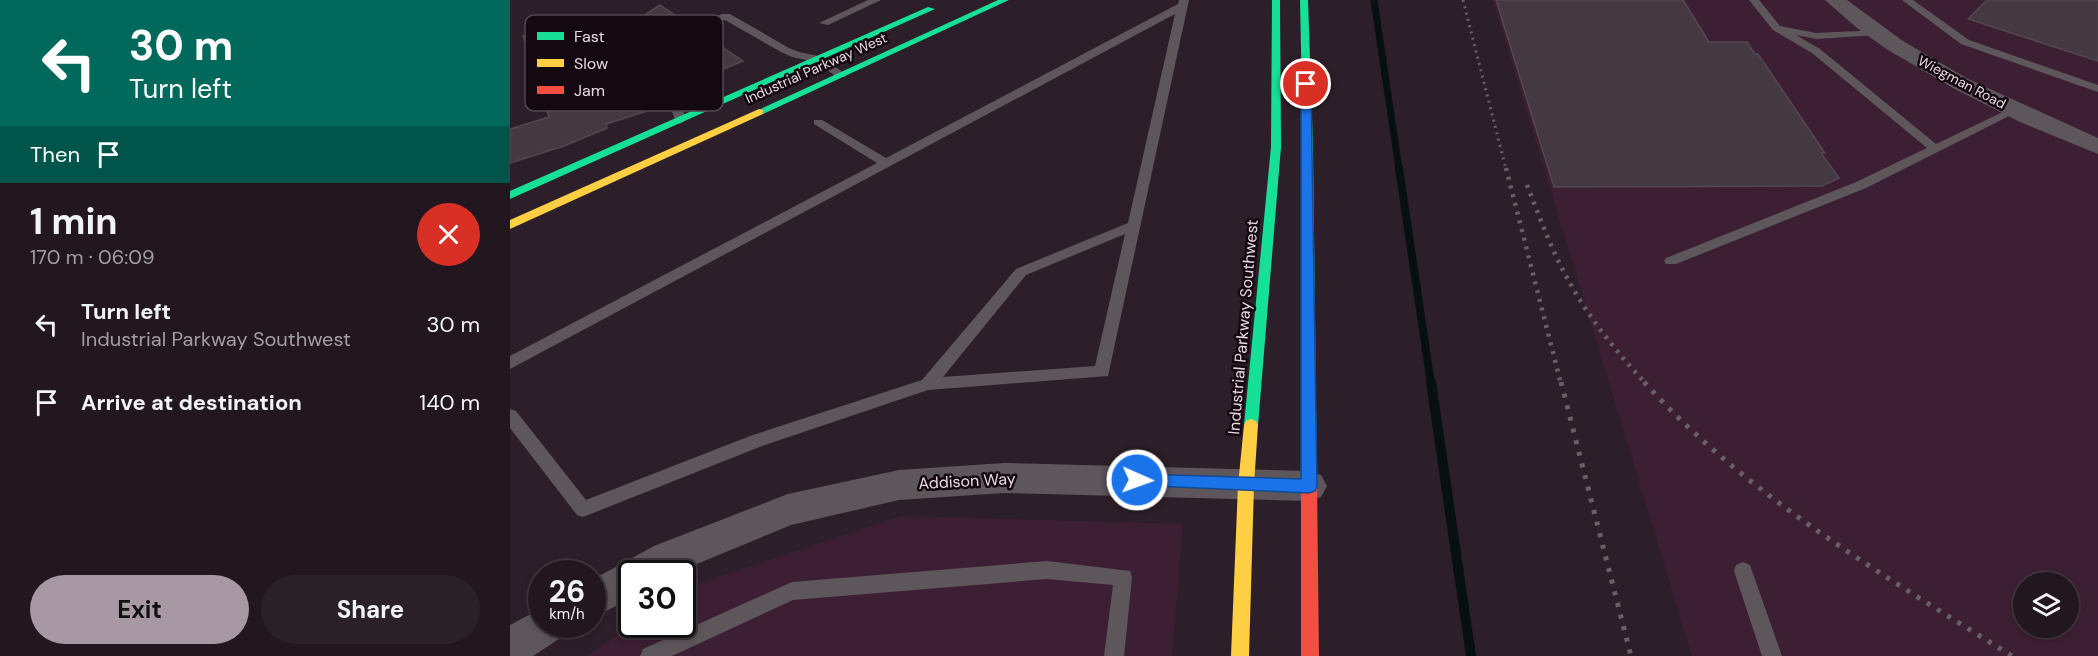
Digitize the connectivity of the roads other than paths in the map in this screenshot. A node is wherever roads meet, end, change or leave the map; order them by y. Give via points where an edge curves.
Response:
1 (876, 0) edge
2 (1005, 0) edge
3 (1276, 0) edge
4 (1304, 0) edge
5 (1754, 0) edge
6 (1835, 0) edge
7 (1907, 0) edge
8 (1183, 3) edge
9 (941, 5) dead end
10 (723, 17) edge
11 (824, 23) dead end
12 (1777, 28) junction
13 (1876, 32) junction
14 (819, 59) junction
15 (841, 75) junction
16 (2098, 89) edge
17 (723, 101) edge
18 (2015, 110) junction
19 (677, 111) edge
20 (701, 111) edge
21 (680, 120) junction
22 (818, 122) dead end
23 (2098, 147) edge
24 (1935, 149) junction
25 (886, 163) junction
26 (510, 195) edge
27 (510, 225) edge
28 (1135, 225) junction
29 (1671, 261) dead end
30 (510, 363) edge
31 (928, 384) junction
32 (510, 416) edge
33 (1246, 485) junction
34 (1309, 486) junction
35 (664, 560) edge
36 (1743, 572) dead end
37 (528, 637) edge
38 (510, 648) edge
39 (650, 656) edge
40 (1114, 656) edge
41 (1240, 656) edge
42 (1310, 656) edge
43 (1772, 656) edge

1 - 11 lane
2 - 15 main road, Industrial Parkway West
3 - 33 main road, Industrial Parkway Southwest via 1276,147
4 - 34 main road
5 - 12 lane
6 - 13 street, Wiegman Road
7 - 16 lane via 1965,42
8 - 25 lane
8 - 28 lane
9 - 14 main road, Industrial Parkway West
10 - 14 lane via 784,50
12 - 13 lane via 1816,36
12 - 24 lane via 1816,51
13 - 18 street, Wiegman Road via 1922,62
14 - 15 lane
14 - 17 main road, Industrial Parkway West
15 - 27 main road, Industrial Parkway West
18 - 23 street, Wiegman Road
18 - 24 lane
19 - 21 lane
20 - 21 main road, Industrial Parkway West
21 - 26 main road, Industrial Parkway West
22 - 25 lane
24 - 29 lane via 1861,185
25 - 30 lane
28 - 31 lane via 1021,272
28 - 31 lane via 1102,372
31 - 32 lane via 756,441 583,509
33 - 34 street, Addison Way
33 - 35 street, Addison Way via 1004,478 899,485 788,510
33 - 41 main road, Industrial Parkway Southwest
34 - 42 main road
36 - 43 lane
37 - 38 street
39 - 40 lane via 792,591 1047,570 1123,578

